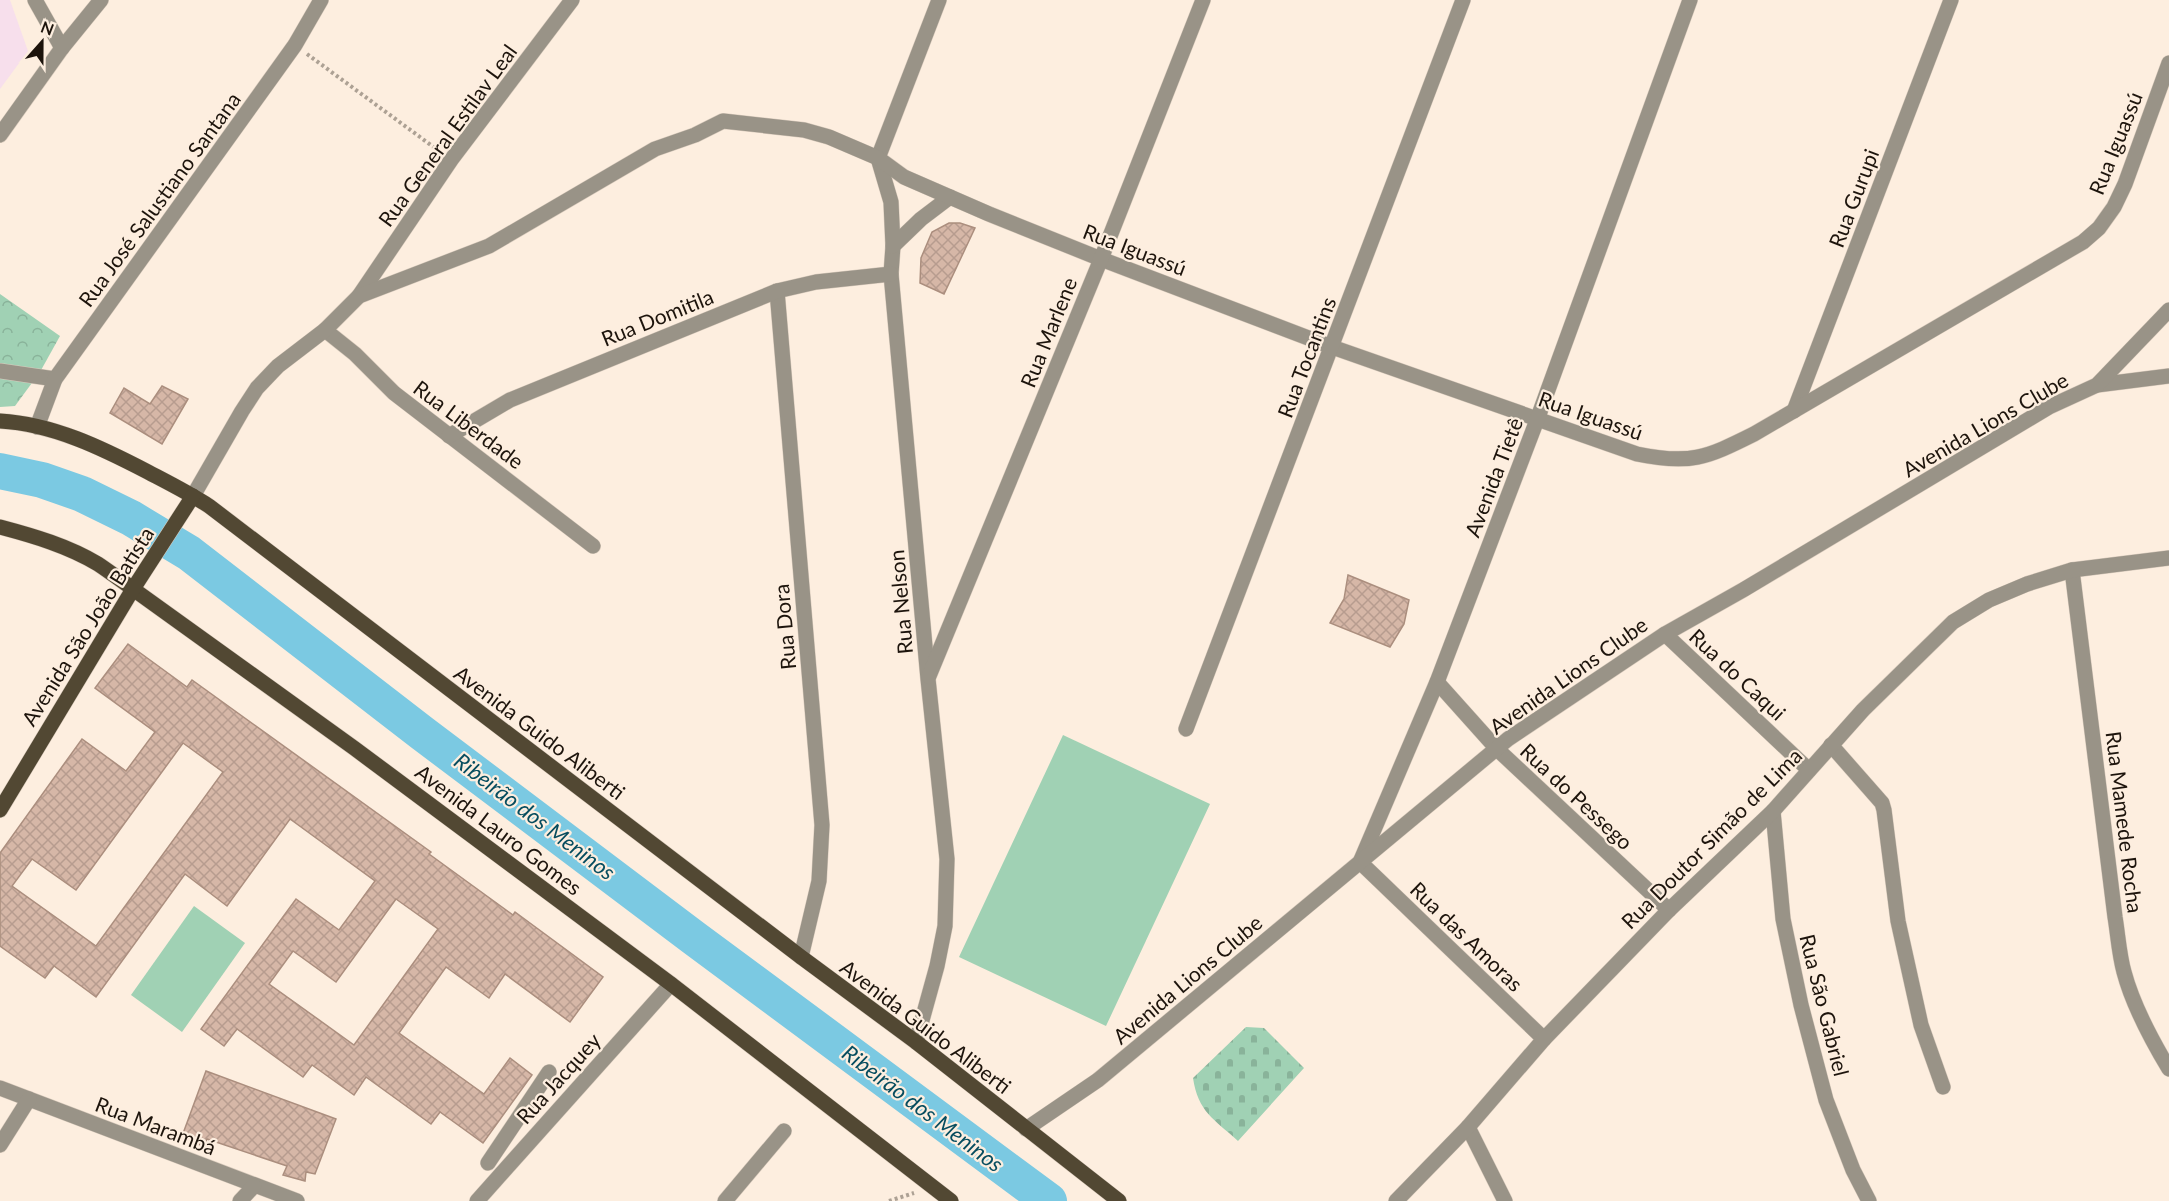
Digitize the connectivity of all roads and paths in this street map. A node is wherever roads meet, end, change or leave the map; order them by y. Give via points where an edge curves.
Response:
1 (35, 0) edge
2 (101, 0) edge
3 (321, 0) edge
4 (572, 0) edge
5 (939, 0) edge
6 (1203, 0) edge
7 (1464, 0) edge
8 (1690, 0) edge
9 (1951, 0) edge
10 (295, 45) junction
11 (62, 48) junction
12 (2169, 63) edge
13 (0, 135) edge
14 (878, 158) junction
15 (451, 160) junction
16 (950, 197) junction
17 (893, 246) junction
18 (1101, 259) junction
19 (891, 274) junction
20 (777, 291) junction
21 (358, 296) junction
22 (2169, 310) edge
23 (325, 330) junction
24 (1332, 347) junction
25 (0, 371) edge
26 (2169, 376) edge
27 (55, 379) junction
28 (2097, 385) junction
29 (1794, 411) junction
30 (1537, 420) junction
31 (0, 421) edge
32 (37, 427) junction
33 (449, 436) junction
34 (193, 496) junction
35 (0, 527) edge
36 (592, 546) dead end
37 (2169, 558) edge
38 (2072, 570) junction
39 (133, 589) junction
40 (1665, 634) junction
41 (928, 679) junction
42 (1437, 682) junction
43 (1186, 729) dead end
44 (1831, 745) junction
45 (1497, 749) junction
46 (1809, 770) junction
47 (0, 810) edge
48 (1773, 811) junction
49 (1360, 862) junction
50 (1669, 910) junction
51 (801, 957) junction
52 (670, 984) junction
53 (1544, 1039) junction
54 (916, 1042) junction
55 (2169, 1069) edge
56 (549, 1072) dead end
57 (1943, 1087) dead end
58 (0, 1088) edge
59 (29, 1099) junction
60 (1468, 1127) junction
61 (1026, 1129) junction
62 (784, 1131) dead end
63 (0, 1145) edge
64 (488, 1163) dead end
65 (254, 1186) junction
66 (240, 1201) edge
67 (297, 1201) edge
68 (477, 1201) edge
69 (725, 1201) edge
70 (951, 1201) edge
71 (1119, 1201) edge
72 (1396, 1201) edge
73 (1505, 1201) edge
74 (1869, 1201) edge

1 - 11 street
2 - 11 street
3 - 10 street, Rua José Salustiano Santana
4 - 15 street, Rua General Estilav Leal
5 - 14 street
6 - 18 street, Rua Marlene
7 - 24 street, Rua Tocantins
8 - 30 street, Avenida Tietê
9 - 29 street, Rua Gurupi
10 - 15 path
10 - 27 street, Rua José Salustiano Santana
11 - 13 street
12 - 29 street, Rua Iguassú via 2125,184 2099,228 2083,242
14 - 16 street, Rua Iguassú via 904,177
14 - 17 street, Rua Nelson via 891,202
14 - 21 street, Rua Iguassú via 804,130 723,121 655,149 489,246
15 - 21 street, Rua General Estilav Leal
16 - 17 street
16 - 18 street, Rua Iguassú
17 - 19 street, Rua Nelson
18 - 24 street, Rua Iguassú
18 - 41 street, Rua Marlene
19 - 20 street, Rua Domitila via 816,282
19 - 41 street, Rua Nelson
20 - 33 street, Rua Domitila via 510,400
20 - 51 street, Rua Dora via 822,825 819,881
21 - 23 street, Rua General Estilav Leal
22 - 28 street, Avenida Lions Clube
23 - 33 street, Rua Liberdade via 394,393
23 - 34 street, Rua General Estilav Leal via 256,388
24 - 30 street, Rua Iguassú
24 - 43 street, Rua Tocantins
25 - 27 street
26 - 28 street
27 - 32 street, Rua José Salustiano Santana
28 - 40 street, Avenida Lions Clube via 2049,407
29 - 30 street, Rua Iguassú via 1715,454 1665,460
30 - 42 street, Avenida Tietê
31 - 32 main road, Avenida Guido Aliberti
32 - 34 main road, Avenida Guido Aliberti via 96,446
33 - 36 street, Rua Liberdade
34 - 39 main road, Avenida São João Batista
34 - 51 main road, Avenida Guido Aliberti
35 - 39 main road, Avenida Lauro Gomes via 62,547 97,564
37 - 38 street, Rua Doutor Simão de Lima
38 - 44 street, Rua Doutor Simão de Lima via 1989,600 1953,622
38 - 55 street, Rua Mamede Rocha via 2124,972 2135,1005
39 - 47 main road, Avenida São João Batista
39 - 52 main road, Avenida Lauro Gomes via 364,755
40 - 45 street, Avenida Lions Clube
40 - 46 street, Rua do Caqui
41 - 54 street, Rua Nelson via 947,859 947,899 937,966
42 - 45 street, Rua do Pessego
42 - 49 street, Avenida Tietê
44 - 46 street, Rua Doutor Simão de Lima
44 - 57 street via 1884,810 1898,921 1921,1025
45 - 49 street, Avenida Lions Clube
45 - 50 street, Rua do Pessego
46 - 48 street, Rua Doutor Simão de Lima
48 - 50 street, Rua Doutor Simão de Lima
48 - 74 street, Rua São Gabriel via 1783,919 1801,1005 1826,1100
49 - 53 street, Rua das Amoras
49 - 61 street, Avenida Lions Clube via 1098,1080
50 - 53 street, Rua Doutor Simão de Lima
51 - 54 main road, Avenida Guido Aliberti
52 - 68 street, Rua Jacquey
52 - 70 main road, Avenida Lauro Gomes
53 - 60 street, Rua Doutor Simão de Lima
54 - 61 main road, Avenida Guido Aliberti
56 - 64 street
58 - 59 street, Rua Marambá
59 - 63 street
59 - 65 street, Rua Marambá
60 - 72 street, Rua Doutor Simão de Lima
60 - 73 street
61 - 71 main road
62 - 69 street
65 - 66 street
65 - 67 street, Rua Marambá

